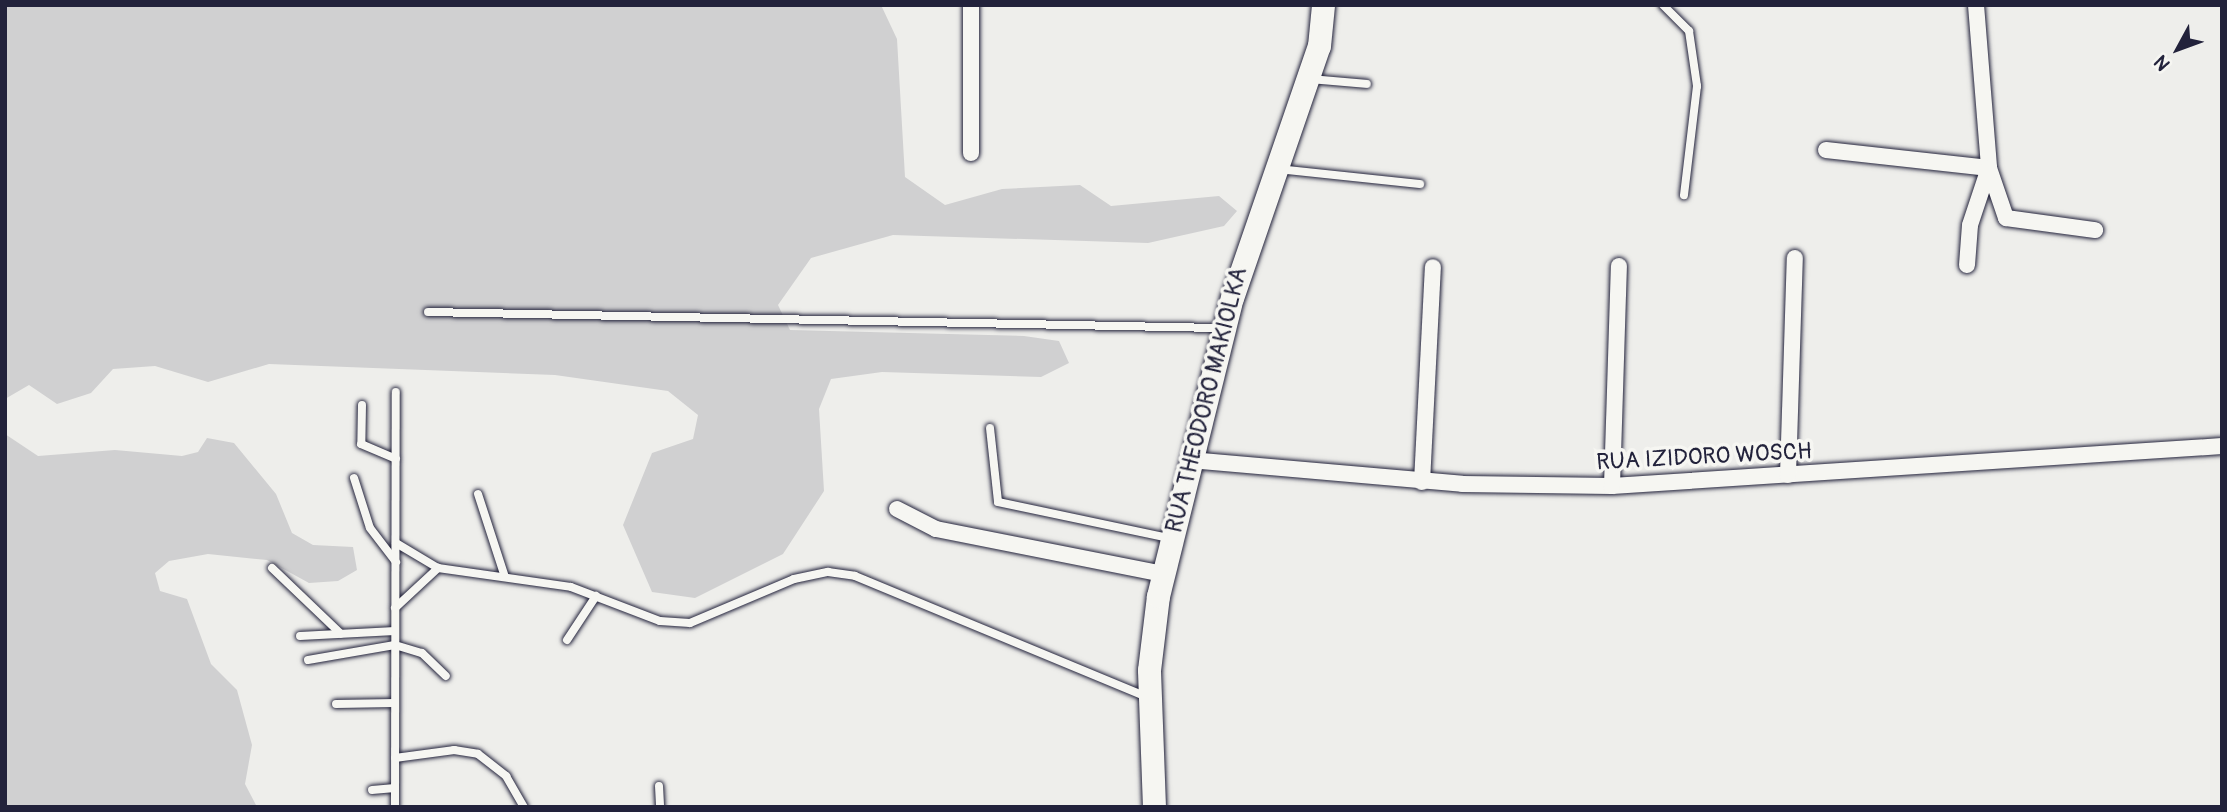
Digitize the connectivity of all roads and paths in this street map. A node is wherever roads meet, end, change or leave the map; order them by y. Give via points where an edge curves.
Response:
1 (971, 5) edge
2 (1324, 5) edge
3 (1663, 5) edge
4 (1976, 5) edge
5 (1308, 78) junction
6 (1367, 84) dead end
7 (1826, 150) dead end
8 (971, 153) dead end
9 (1989, 168) junction
10 (1274, 169) junction
11 (1420, 184) dead end
12 (1684, 195) dead end
13 (2095, 230) dead end
14 (1796, 258) dead end
15 (1966, 265) dead end
16 (1619, 266) dead end
17 (1433, 267) dead end
18 (428, 312) dead end
19 (1224, 328) junction
20 (396, 392) dead end
21 (362, 405) dead end
22 (990, 428) dead end
23 (2222, 446) edge
24 (396, 458) junction
25 (1190, 460) junction
26 (1788, 475) junction
27 (354, 478) dead end
28 (1422, 482) junction
29 (1612, 486) junction
30 (478, 494) dead end
31 (897, 509) dead end
32 (1171, 539) junction
33 (396, 543) junction
34 (396, 562) junction
35 (272, 568) dead end
36 (438, 568) junction
37 (1163, 574) junction
38 (505, 577) junction
39 (596, 596) junction
40 (396, 608) junction
41 (395, 631) junction
42 (341, 634) junction
43 (300, 636) dead end
44 (567, 640) dead end
45 (396, 645) junction
46 (308, 660) dead end
47 (446, 676) dead end
48 (1150, 698) junction
49 (395, 703) junction
50 (336, 704) dead end
51 (395, 758) junction
52 (659, 786) dead end
53 (395, 788) junction
54 (372, 790) dead end
55 (395, 807) edge
56 (524, 807) edge
57 (660, 807) edge
58 (1154, 807) edge

1 - 8 street
2 - 5 main road, RUA THEODORO MAKIOLKA
3 - 12 lane via 1689,31 1697,86
4 - 9 street
5 - 6 lane
5 - 10 main road, RUA THEODORO MAKIOLKA
7 - 9 street
9 - 13 street via 2006,218
9 - 15 street
10 - 11 lane
10 - 19 main road, RUA THEODORO MAKIOLKA
14 - 26 street
16 - 29 street
17 - 28 street
18 - 19 lane
19 - 25 main road, RUA THEODORO MAKIOLKA
20 - 24 lane
21 - 24 lane via 361,444
22 - 32 lane via 998,502
23 - 26 street, RUA IZIDORO WOSCH
24 - 33 lane
25 - 28 street, RUA IZIDORO WOSCH
25 - 32 main road, RUA THEODORO MAKIOLKA
26 - 29 street, RUA IZIDORO WOSCH
27 - 34 lane via 370,528
28 - 29 street, RUA IZIDORO WOSCH
30 - 38 lane
31 - 37 street via 936,529
32 - 37 main road, RUA THEODORO MAKIOLKA
33 - 34 lane
33 - 36 lane
34 - 40 lane
35 - 42 lane
36 - 38 lane
36 - 40 lane
37 - 48 main road, RUA THEODORO MAKIOLKA via 1153,620
38 - 39 lane
39 - 44 lane
39 - 48 lane via 660,621 691,623 794,579 828,572 855,576
40 - 41 lane
41 - 42 lane
41 - 45 lane
42 - 43 lane
45 - 46 lane
45 - 47 lane via 422,653
45 - 49 lane
48 - 58 main road, RUA THEODORO MAKIOLKA
49 - 50 lane
49 - 51 lane
51 - 53 lane
51 - 56 lane via 454,750 478,754 506,776
52 - 57 lane
53 - 54 lane
53 - 55 lane

